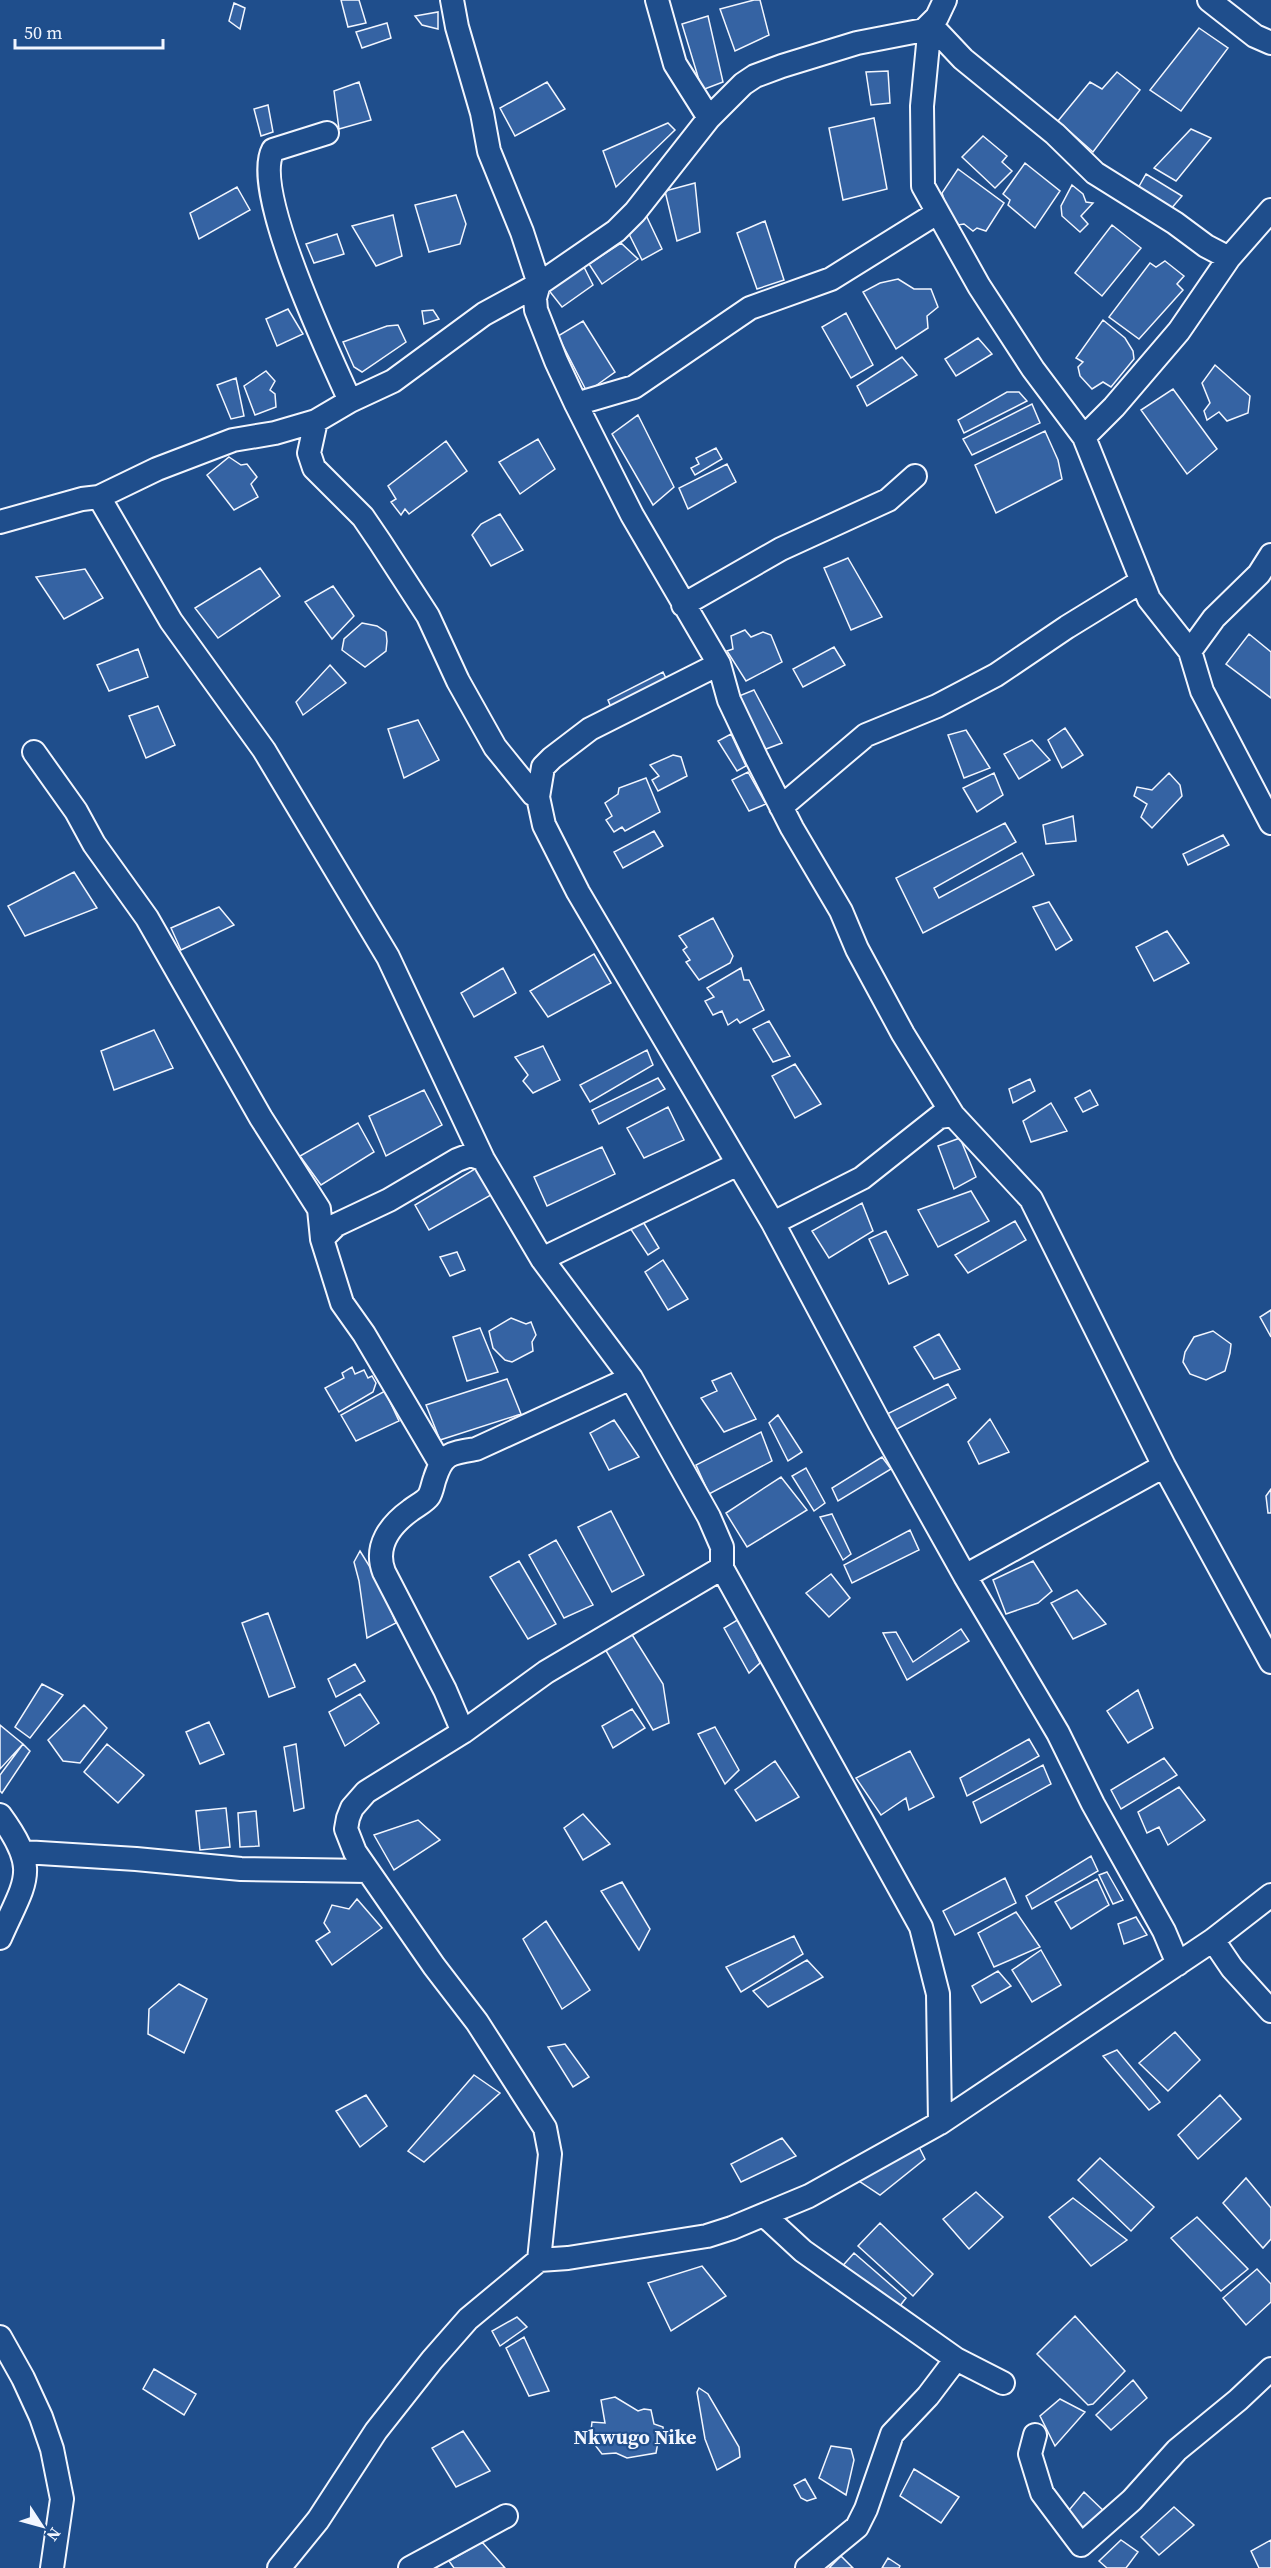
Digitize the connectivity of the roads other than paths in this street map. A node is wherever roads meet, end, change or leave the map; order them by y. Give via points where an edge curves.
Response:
1 (452, 0) edge
2 (657, 0) edge
3 (945, 0) edge
4 (1209, 0) edge
5 (930, 24) junction
6 (1271, 43) edge
7 (710, 118) junction
8 (327, 133) dead end
9 (1271, 210) edge
10 (937, 213) junction
11 (1229, 258) junction
12 (538, 284) junction
13 (350, 401) junction
14 (576, 404) junction
15 (316, 421) junction
16 (1084, 437) junction
17 (915, 476) dead end
18 (99, 497) junction
19 (0, 522) edge
20 (1271, 555) edge
21 (1142, 581) junction
22 (683, 605) junction
23 (1190, 651) junction
24 (719, 664) junction
25 (34, 752) dead end
26 (538, 797) junction
27 (782, 807) junction
28 (1271, 823) edge
29 (953, 1115) junction
30 (483, 1159) junction
31 (738, 1164) junction
32 (773, 1223) junction
33 (322, 1239) junction
34 (543, 1259) junction
35 (631, 1378) junction
36 (440, 1463) junction
37 (1164, 1466) junction
38 (722, 1568) junction
39 (964, 1576) junction
40 (1271, 1662) edge
41 (463, 1732) junction
42 (0, 1815) edge
43 (24, 1852) junction
44 (368, 1871) junction
45 (1271, 1895) edge
46 (0, 1938) edge
47 (1213, 1940) junction
48 (1178, 1964) junction
49 (1271, 2011) edge
50 (940, 2122) junction
51 (764, 2215) junction
52 (539, 2260) junction
53 (0, 2337) edge
54 (956, 2360) junction
55 (1271, 2369) edge
56 (1003, 2383) dead end
57 (1035, 2435) dead end
58 (506, 2516) dead end
59 (414, 2567) edge
60 (52, 2568) edge
61 (279, 2568) edge
62 (807, 2568) edge

1 - 12 street via 489,151
2 - 7 street via 675,64
3 - 5 street
4 - 6 street via 1255,36
5 - 7 street via 914,33 857,43 755,76
5 - 10 street via 922,106 923,186
5 - 11 street via 963,59 1055,134 1095,173
7 - 12 street via 616,231
8 - 13 street via 273,150 269,172 284,239 303,294
9 - 11 street
10 - 14 street via 831,279 750,308 634,387
10 - 16 street via 1033,369
11 - 16 street via 1179,331
12 - 13 street via 484,314 393,381
12 - 14 street via 536,310
13 - 15 street
14 - 22 street
15 - 18 street via 233,440 157,469
15 - 26 street via 309,453 314,468 363,517 428,616 495,747
16 - 21 street
17 - 22 street via 888,500 781,549
18 - 19 street
18 - 30 street via 171,621 264,750 388,957
20 - 23 street via 1259,574 1215,618
21 - 23 street via 1149,598
21 - 27 street via 996,675 937,706 866,735
22 - 24 street
23 - 28 street via 1202,691
24 - 26 street via 568,743 543,767
24 - 27 street via 729,700
25 - 33 street via 147,918 261,1118 319,1209
26 - 31 street via 544,825 578,892
27 - 29 street via 841,911 903,1034
29 - 32 street via 939,1117 862,1178
29 - 37 street via 1031,1199
30 - 33 street via 470,1155 449,1164 389,1200 336,1225
30 - 34 street
31 - 32 street
31 - 34 street
32 - 39 street
33 - 36 street via 342,1303
34 - 35 street
35 - 36 street via 476,1449 450,1453
35 - 38 street via 709,1517 722,1547
36 - 41 street via 429,1497 405,1514 385,1537 379,1555
37 - 39 street
37 - 40 street
38 - 41 street via 546,1672
38 - 50 street via 921,1927 938,1994
39 - 48 street via 1058,1734
41 - 44 street via 366,1792 352,1808 346,1829
42 - 43 street
43 - 44 street via 241,1869
43 - 46 street via 23,1890
44 - 52 street via 477,2022 545,2128 550,2154
45 - 47 street
47 - 48 street
47 - 49 street
48 - 50 street
50 - 51 street via 850,2175
51 - 52 street via 707,2236
51 - 54 street via 802,2251
52 - 61 street via 468,2319 432,2360 376,2431 318,2520
53 - 60 street via 28,2388 52,2449 62,2499
54 - 56 street
54 - 62 street via 892,2433 858,2527
55 - 57 street via 1177,2450 1132,2500 1081,2545 1042,2493 1030,2454
58 - 59 street

